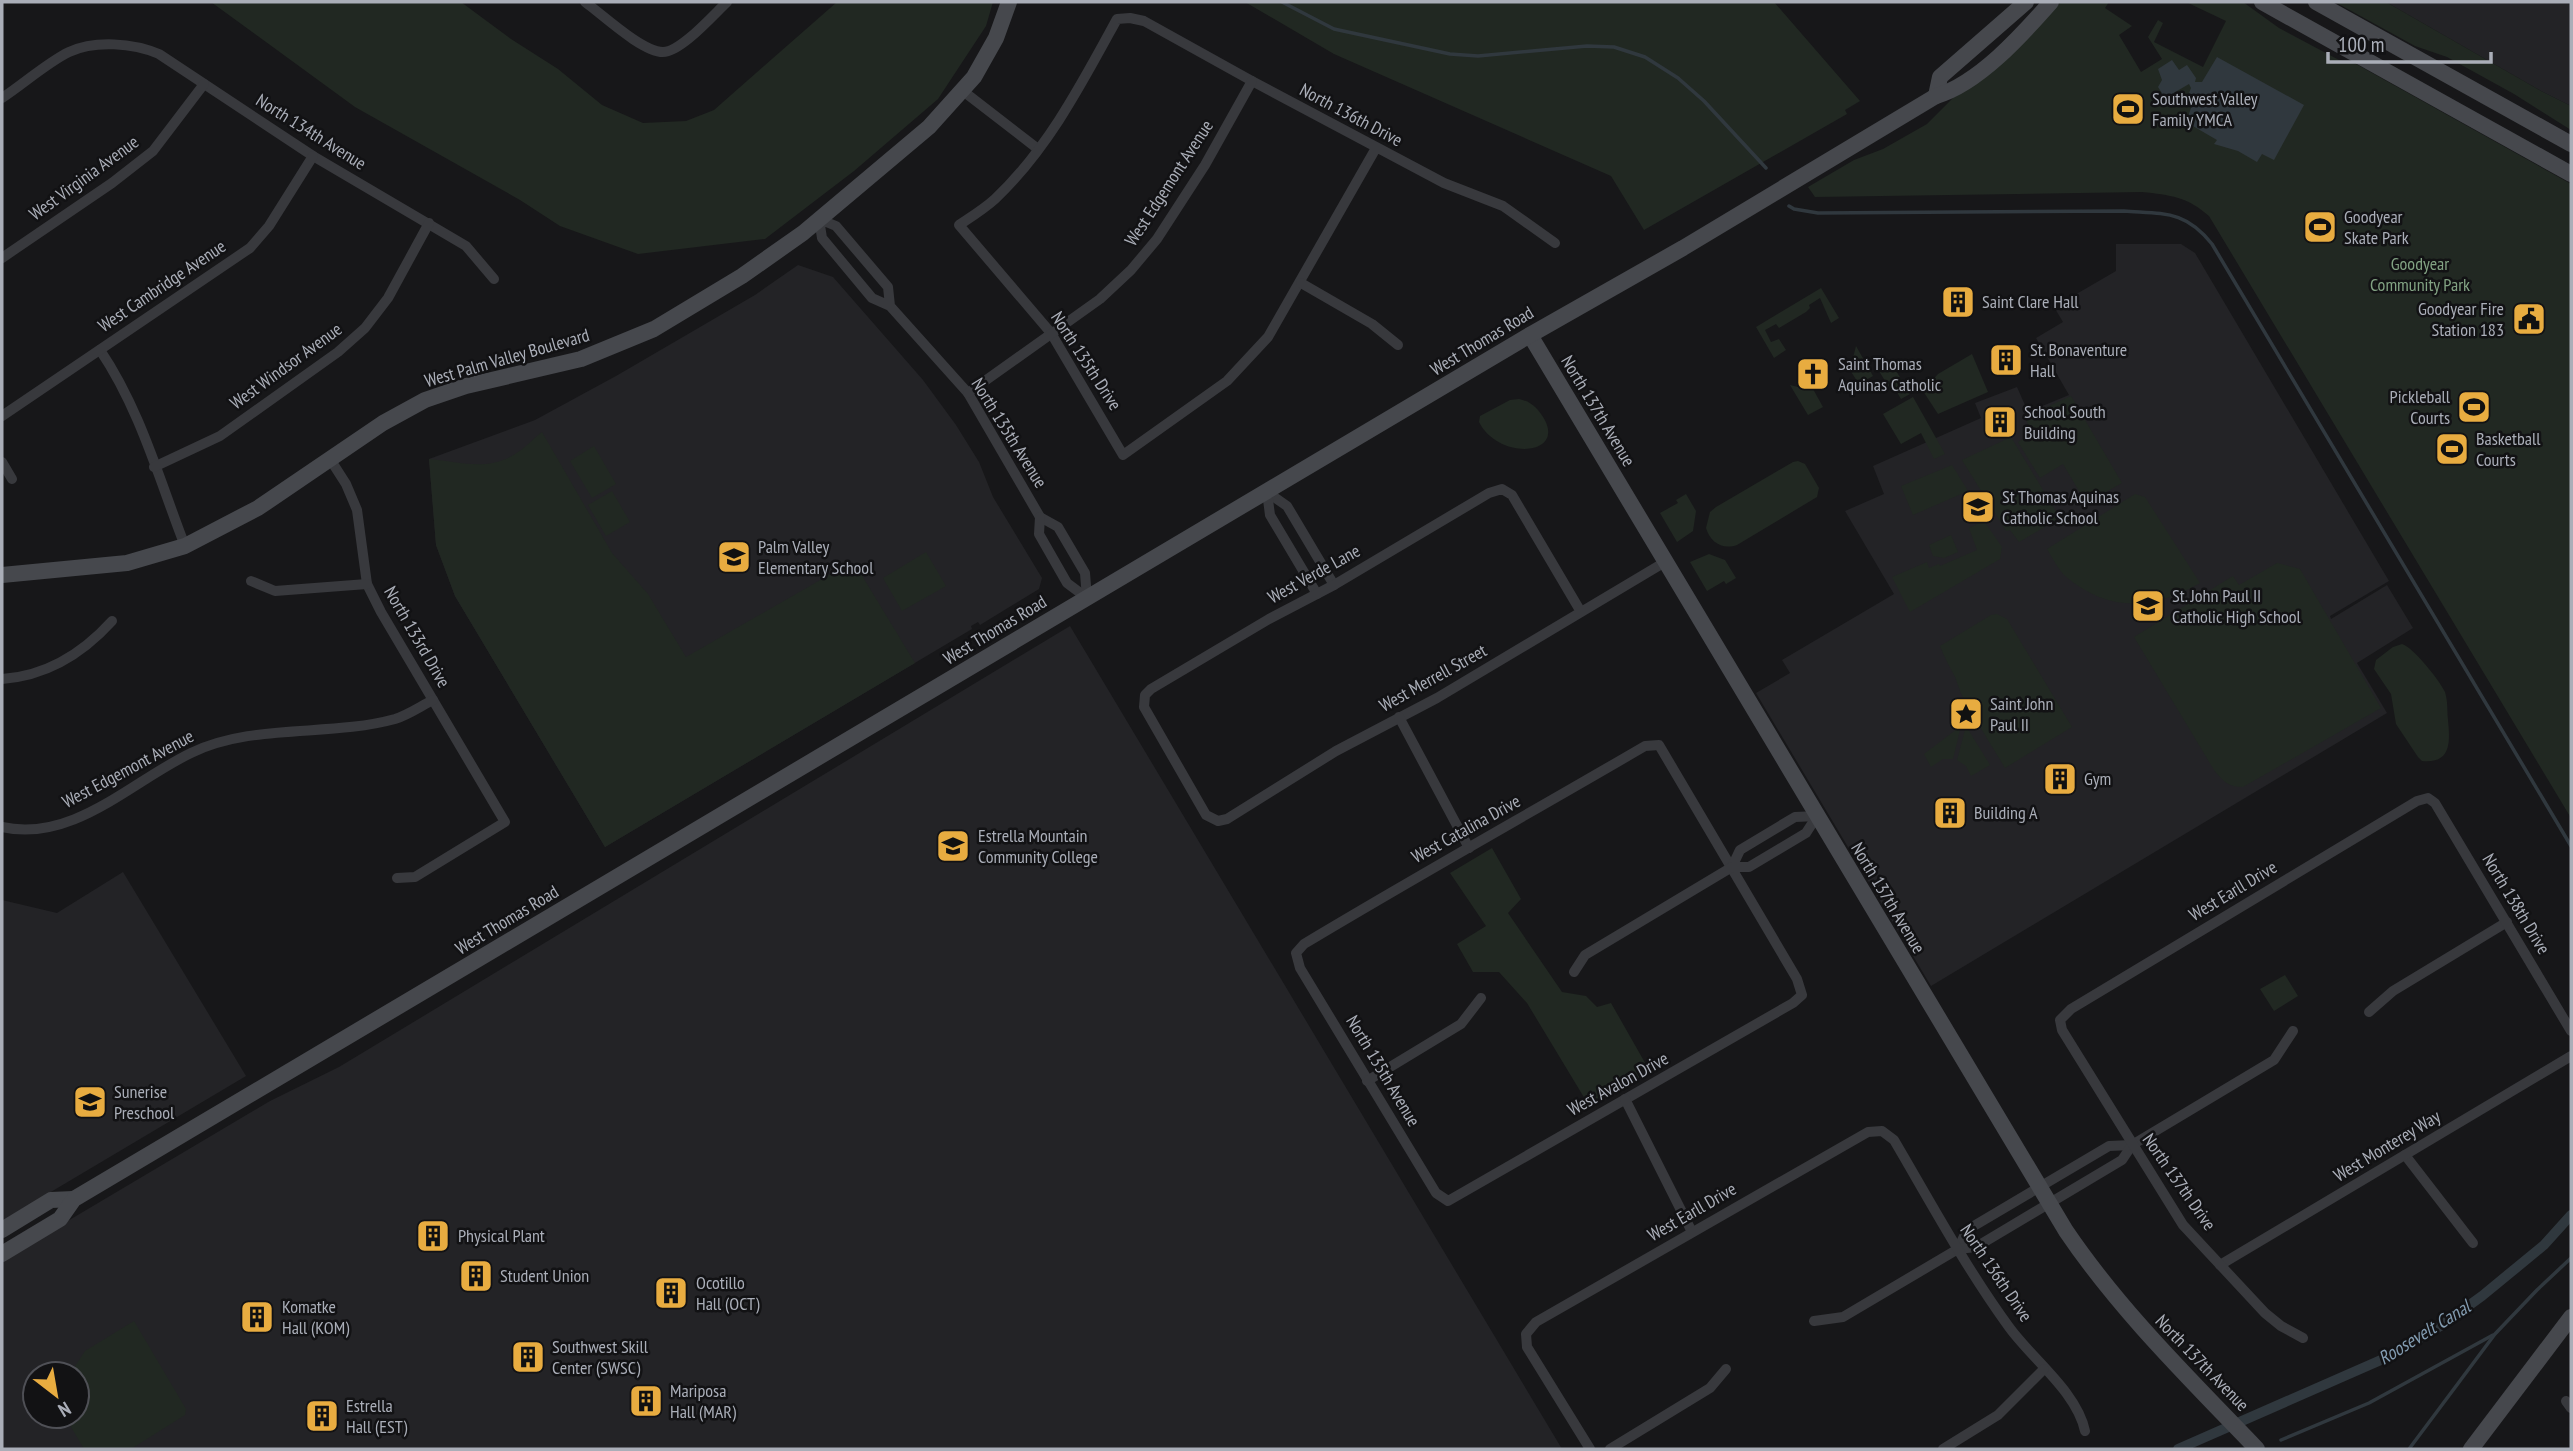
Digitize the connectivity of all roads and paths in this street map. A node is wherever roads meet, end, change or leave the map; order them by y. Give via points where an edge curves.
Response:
1 (585, 2) edge
2 (727, 2) edge
3 (1009, 2) edge
4 (2025, 2) edge
5 (2051, 2) edge
6 (2262, 2) edge
7 (2316, 2) edge
8 (1252, 81) junction
9 (204, 84) junction
10 (963, 91) junction
11 (1936, 96) junction
12 (2, 98) edge
13 (2571, 144) edge
14 (1376, 148) junction
15 (1038, 149) junction
16 (313, 156) junction
17 (2571, 174) edge
18 (819, 219) junction
19 (429, 223) junction
20 (1555, 243) dead end
21 (2, 258) edge
22 (494, 279) dead end
23 (1301, 283) junction
24 (890, 306) junction
25 (1051, 332) junction
26 (1530, 335) junction
27 (1398, 345) dead end
28 (100, 350) junction
29 (968, 393) junction
30 (2, 416) edge
31 (330, 459) junction
32 (2, 462) edge
33 (154, 467) junction
34 (12, 479) dead end
35 (1267, 492) junction
36 (1040, 517) junction
37 (185, 546) junction
38 (1665, 562) junction
39 (2, 575) edge
40 (251, 581) dead end
41 (367, 584) junction
42 (1334, 585) junction
43 (1317, 594) junction
44 (1087, 598) junction
45 (1581, 612) junction
46 (112, 621) dead end
47 (2, 679) edge
48 (433, 700) junction
49 (1399, 717) junction
50 (2428, 799) joint
51 (1817, 816) junction
52 (1217, 821) joint
53 (2, 827) edge
54 (1469, 848) junction
55 (1732, 867) junction
56 (397, 878) dead end
57 (2507, 922) junction
58 (1296, 953) joint
59 (1574, 972) dead end
60 (1481, 998) dead end
61 (2369, 1012) dead end
62 (2060, 1020) joint
63 (2293, 1031) dead end
64 (2571, 1031) edge
65 (2571, 1056) edge
66 (1367, 1081) junction
67 (1625, 1099) junction
68 (1882, 1131) joint
69 (2132, 1145) junction
70 (2405, 1155) junction
71 (2040, 1188) junction
72 (74, 1199) junction
73 (1448, 1201) joint
74 (2049, 1203) junction
75 (2, 1230) edge
76 (1692, 1231) junction
77 (2473, 1243) dead end
78 (1958, 1249) junction
79 (2, 1254) edge
80 (2220, 1265) junction
81 (2571, 1317) edge
82 (1814, 1321) dead end
83 (2303, 1338) dead end
84 (1726, 1369) dead end
85 (2044, 1369) junction
86 (2085, 1430) dead end
87 (1590, 1449) edge
88 (1610, 1449) edge
89 (1943, 1449) edge
90 (2257, 1449) edge
91 (2471, 1449) edge

1 - 2 street via 649,49 665,52 677,47
3 - 10 main road, West Palm Valley Boulevard via 996,38
4 - 11 main road via 1940,77
5 - 11 main road, West Thomas Road via 1988,64 1952,91
6 - 17 main road
7 - 13 main road
8 - 14 street, North 136th Drive
8 - 15 street, North 136th Drive via 1144,21 1117,19 1070,104
8 - 25 street, West Edgemont Avenue via 1205,166 1157,239 1100,299
9 - 12 street, North 134th Avenue via 145,48 96,46 70,52
9 - 16 street, North 134th Avenue
9 - 21 street, West Virginia Avenue via 153,150
10 - 15 street
10 - 18 main road, West Palm Valley Boulevard via 929,127
11 - 26 main road, West Thomas Road
14 - 20 street, North 136th Drive via 1444,183 1503,206
14 - 23 street
15 - 25 street, North 135th Drive via 994,200 959,225
16 - 19 street, North 134th Avenue
16 - 28 street, West Cambridge Avenue via 250,248
18 - 24 street, North 135th Avenue via 822,237 872,298
18 - 24 street, North 135th Avenue via 836,226 888,287
18 - 31 main road, West Palm Valley Boulevard via 742,276 654,329 581,359 425,400
19 - 22 street, North 134th Avenue via 466,246
19 - 33 street, West Windsor Avenue via 388,298 365,328 338,352 220,436
23 - 25 street, North 135th Drive via 1268,337 1227,381 1124,455
23 - 27 street via 1372,324
24 - 29 street, North 135th Avenue
25 - 29 street, West Edgemont Avenue
26 - 35 main road, West Thomas Road
26 - 38 main road, North 137th Avenue
28 - 30 street, West Cambridge Avenue
28 - 33 street via 127,392
29 - 36 street, North 135th Avenue
31 - 37 main road, West Palm Valley Boulevard via 258,508
31 - 41 street, North 133rd Drive via 357,510
32 - 34 street
33 - 37 street
35 - 42 street via 1287,506
35 - 43 street via 1270,515
35 - 44 main road, West Thomas Road
36 - 44 street, North 135th Avenue via 1039,534 1061,573
36 - 44 street, North 135th Avenue via 1058,527 1085,573
37 - 39 main road, West Palm Valley Boulevard via 127,563
38 - 45 street, West Merrell Street
38 - 51 main road, North 137th Avenue
40 - 41 street via 275,591
41 - 48 street, North 133rd Drive
42 - 43 street, West Verde Lane
42 - 45 street, West Verde Lane via 1502,489 1512,495
43 - 52 street, West Verde Lane via 1145,695 1146,713 1206,815
44 - 72 main road, West Thomas Road
45 - 49 street, West Merrell Street
46 - 47 street via 68,659 41,671
48 - 53 street, West Edgemont Avenue via 398,719 224,742 192,752 80,817 50,827
48 - 56 street, North 133rd Drive via 505,822 415,877
49 - 52 street, West Merrell Street
49 - 54 street
50 - 57 street, North 138th Drive via 2435,803
50 - 62 street, West Earll Drive via 2417,801 2071,1009
51 - 55 street via 1806,833 1749,867
51 - 55 street via 1795,817 1751,843 1740,850
51 - 71 main road, North 137th Avenue
54 - 55 street, West Catalina Drive via 1645,746 1659,745
54 - 58 street, West Catalina Drive via 1304,943
55 - 59 street via 1585,955
55 - 67 street, West Avalon Drive via 1802,995
57 - 61 street via 2393,991
57 - 64 street, North 138th Drive
58 - 66 street, North 135th Avenue via 1300,968
60 - 66 street via 1461,1024
62 - 69 street, North 137th Drive
63 - 69 street via 2274,1060
65 - 70 street, West Monterey Way
66 - 73 street, North 135th Avenue via 1436,1193
67 - 73 street, West Avalon Drive
67 - 76 street
68 - 76 street, West Earll Drive via 1868,1132
68 - 78 street, North 136th Drive via 1894,1140
69 - 71 street via 2109,1146
69 - 74 street via 2122,1160
69 - 80 street, North 137th Drive via 2183,1225
70 - 77 street
70 - 80 street, West Monterey Way
71 - 74 main road, North 137th Avenue
71 - 78 street via 1967,1230
72 - 75 main road, West Thomas Road via 51,1200
72 - 79 main road, West Thomas Road via 60,1219
74 - 78 street via 1976,1247
74 - 90 main road, North 137th Avenue via 2112,1295
76 - 87 street, West Earll Drive via 1536,1322 1526,1334 1527,1347
78 - 82 street via 1843,1317
78 - 85 street, North 136th Drive via 2010,1328
80 - 83 street, North 137th Drive via 2265,1313
81 - 91 main road
84 - 88 street via 1710,1388
85 - 86 street, North 136th Drive via 2075,1406
85 - 89 street via 1998,1415

